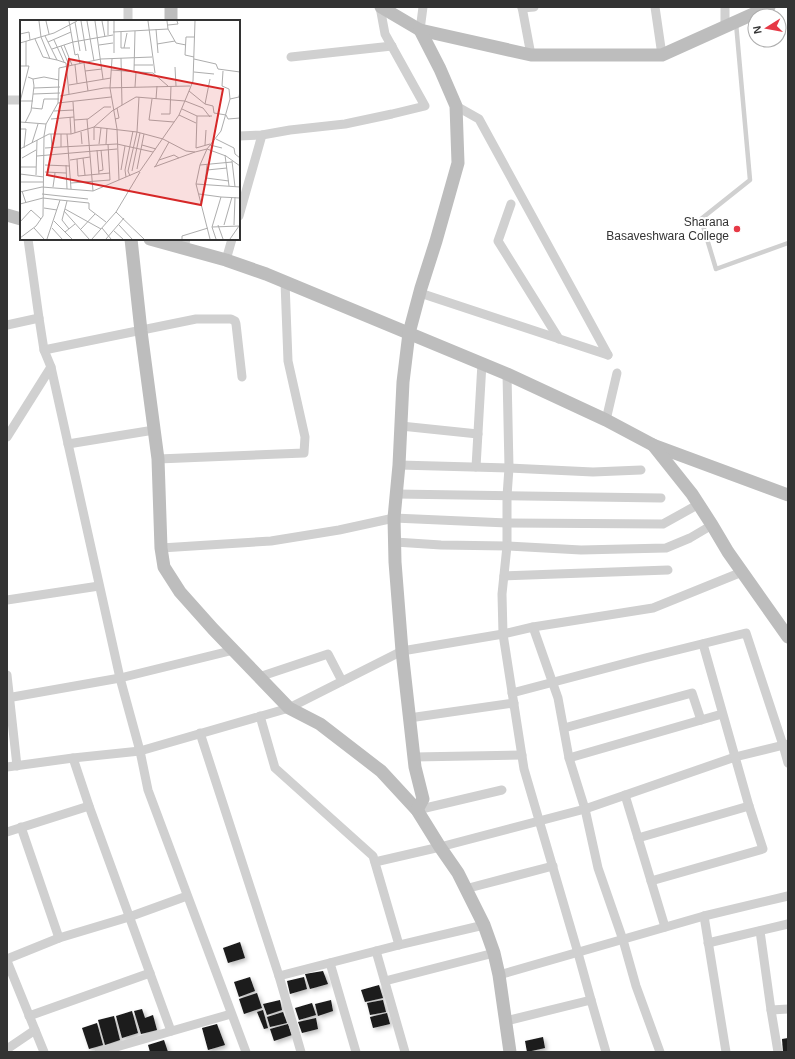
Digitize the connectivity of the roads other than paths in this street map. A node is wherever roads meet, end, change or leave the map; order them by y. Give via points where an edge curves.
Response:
1 (128, 7) edge
2 (172, 7) edge
3 (423, 7) edge
4 (522, 7) edge
5 (534, 7) edge
6 (655, 7) edge
7 (724, 7) edge
8 (769, 7) edge
9 (385, 8) edge
10 (128, 20) edge
11 (171, 20) edge
12 (731, 24) junction
13 (420, 30) junction
14 (392, 46) junction
15 (531, 55) junction
16 (662, 55) junction
17 (291, 57) dead end
18 (7, 100) edge
19 (20, 100) edge
20 (456, 106) junction
21 (262, 135) junction
22 (240, 136) edge
23 (511, 204) dead end
24 (240, 212) edge
25 (7, 215) edge
26 (20, 219) edge
27 (28, 240) edge
28 (131, 240) edge
29 (159, 240) edge
30 (232, 240) edge
31 (185, 243) edge
32 (788, 243) edge
33 (226, 260) junction
34 (285, 282) junction
35 (420, 293) junction
36 (38, 318) junction
37 (7, 325) edge
38 (141, 331) junction
39 (409, 333) junction
40 (559, 339) junction
41 (44, 350) junction
42 (482, 363) junction
43 (50, 367) junction
44 (616, 373) dead end
45 (506, 374) junction
46 (242, 377) dead end
47 (606, 420) junction
48 (401, 426) junction
49 (154, 430) junction
50 (478, 434) junction
51 (7, 437) edge
52 (68, 444) junction
53 (654, 445) junction
54 (158, 460) junction
55 (399, 465) junction
56 (476, 467) junction
57 (508, 468) junction
58 (642, 470) dead end
59 (396, 494) junction
60 (788, 495) edge
61 (507, 496) junction
62 (661, 498) dead end
63 (699, 504) junction
64 (394, 518) junction
65 (507, 523) junction
66 (712, 525) junction
67 (395, 542) junction
68 (507, 546) junction
69 (161, 548) junction
70 (668, 570) dead end
71 (742, 572) junction
72 (504, 576) junction
73 (100, 586) junction
74 (7, 600) edge
75 (534, 627) junction
76 (503, 634) junction
77 (788, 638) edge
78 (703, 644) junction
79 (234, 650) junction
80 (402, 651) junction
81 (7, 674) edge
82 (259, 677) junction
83 (120, 678) junction
84 (342, 681) junction
85 (553, 683) junction
86 (512, 693) junction
87 (8, 698) edge
88 (514, 703) junction
89 (289, 708) junction
90 (722, 714) junction
91 (260, 716) junction
92 (409, 718) junction
93 (701, 720) junction
94 (564, 728) junction
95 (200, 733) junction
96 (786, 744) edge
97 (140, 751) junction
98 (522, 755) junction
99 (735, 756) junction
100 (414, 757) junction
101 (73, 758) junction
102 (569, 758) junction
103 (788, 763) edge
104 (17, 766) junction
105 (7, 767) edge
106 (502, 790) dead end
107 (625, 796) junction
108 (89, 806) junction
109 (749, 806) junction
110 (585, 809) junction
111 (417, 810) junction
112 (540, 821) junction
113 (21, 828) junction
114 (7, 832) edge
115 (638, 838) junction
116 (440, 847) junction
117 (374, 862) junction
118 (553, 866) junction
119 (651, 881) junction
120 (465, 889) junction
121 (187, 896) junction
122 (788, 896) edge
123 (704, 916) junction
124 (129, 917) junction
125 (788, 924) edge
126 (484, 925) junction
127 (665, 927) junction
128 (760, 931) junction
129 (59, 938) junction
130 (623, 940) junction
131 (708, 943) junction
132 (399, 945) junction
133 (376, 951) junction
134 (494, 952) junction
135 (578, 952) junction
136 (7, 960) edge
137 (330, 963) junction
138 (150, 973) junction
139 (500, 975) junction
140 (279, 976) junction
141 (385, 981) junction
142 (11, 984) edge
143 (591, 1000) junction
144 (788, 1009) edge
145 (771, 1010) junction
146 (231, 1014) junction
147 (29, 1016) junction
148 (506, 1021) junction
149 (35, 1030) junction
150 (171, 1031) junction
151 (7, 1049) edge
152 (42, 1051) edge
153 (99, 1052) edge
154 (246, 1052) edge
155 (301, 1052) edge
156 (356, 1052) edge
157 (405, 1052) edge
158 (510, 1052) edge
159 (606, 1052) edge
160 (660, 1052) edge
161 (726, 1052) edge
162 (778, 1052) edge

1 - 10 street
2 - 11 street
3 - 13 street
4 - 5 street
4 - 15 street
6 - 16 street
7 - 12 street
8 - 12 street
9 - 13 street
9 - 14 street via 385,34
12 - 16 street
12 - 32 lane via 750,180 701,219 716,269
13 - 15 street
13 - 20 street
14 - 17 street
14 - 21 street via 426,106 345,124
15 - 16 street
18 - 19 street
20 - 35 street via 458,163
20 - 40 street via 479,119 608,355
21 - 22 street
21 - 24 street
23 - 40 street via 498,241
25 - 26 street
27 - 36 street
28 - 38 street
29 - 31 street
30 - 33 street
31 - 33 street
33 - 34 street
34 - 39 street
34 - 54 street via 288,361 305,437 304,453
35 - 39 street
35 - 40 street
36 - 37 street
36 - 41 street
38 - 41 street
38 - 46 street via 196,319 231,319 236,324
38 - 49 street
39 - 42 street
39 - 48 street
41 - 43 street
42 - 45 street
42 - 50 street
43 - 51 street
43 - 52 street
44 - 47 street
45 - 47 street
45 - 57 street
47 - 53 street
48 - 50 street
48 - 55 street
49 - 52 street
49 - 54 street
50 - 56 street
52 - 73 street
53 - 60 street
53 - 63 street
54 - 69 street
55 - 56 street
55 - 59 street
56 - 57 street
57 - 58 street via 593,472
57 - 61 street
59 - 61 street
59 - 64 street
61 - 62 street
61 - 65 street
63 - 65 street via 663,524
63 - 66 street
64 - 65 street
64 - 67 street
64 - 69 street via 271,541
65 - 68 street
66 - 68 street via 666,548 581,550
66 - 71 street
67 - 68 street
67 - 80 street
68 - 72 street
69 - 79 street via 164,566 180,592
70 - 72 street
71 - 75 street via 653,608
71 - 77 street
72 - 76 street
73 - 74 street
73 - 83 street
75 - 76 street
75 - 85 street
76 - 80 street
76 - 86 street
78 - 85 street
78 - 90 street
78 - 96 street via 746,634
79 - 82 street
79 - 83 street
80 - 84 street
80 - 92 street
81 - 87 street
82 - 84 street via 328,654
82 - 89 street
83 - 87 street
83 - 97 street
84 - 89 street
85 - 86 street
85 - 94 street
86 - 88 street
87 - 104 street
88 - 92 street
88 - 98 street
89 - 91 street
89 - 111 street via 320,724 381,771
90 - 93 street
90 - 99 street
91 - 95 street
91 - 117 street via 275,768 373,856
92 - 100 street
93 - 94 street via 692,693
93 - 102 street
94 - 102 street
95 - 97 street
95 - 140 street
96 - 99 street
96 - 103 street
97 - 101 street
97 - 121 street via 148,790
98 - 100 street
98 - 112 street
99 - 107 street
99 - 109 street
100 - 111 street via 423,799
101 - 104 street
101 - 108 street
102 - 110 street
104 - 105 street
106 - 111 street
107 - 110 street
107 - 115 street
108 - 113 street
108 - 124 street
109 - 115 street
109 - 119 street via 763,849
110 - 112 street
110 - 130 street via 598,868
111 - 116 street
112 - 116 street
112 - 118 street
113 - 114 street
113 - 129 street
115 - 119 street
116 - 117 street
116 - 120 street via 458,873
117 - 132 street
118 - 120 street
118 - 135 street
119 - 127 street
120 - 126 street
121 - 124 street
121 - 146 street
122 - 123 street
123 - 127 street
123 - 131 street
124 - 129 street
124 - 138 street
125 - 128 street
126 - 132 street
126 - 134 street
127 - 130 street
128 - 131 street
128 - 145 street
129 - 136 street
130 - 135 street
130 - 160 street via 636,986
131 - 161 street
132 - 133 street
133 - 137 street
133 - 141 street
134 - 139 street
134 - 141 street
135 - 139 street
135 - 143 street
136 - 142 street
137 - 140 street
137 - 156 street
138 - 147 street
138 - 150 street
139 - 148 street
140 - 155 street
141 - 157 street
142 - 147 street
143 - 148 street
143 - 159 street
144 - 145 street
145 - 162 street
146 - 150 street
146 - 154 street
147 - 149 street
148 - 158 street
149 - 151 street
149 - 152 street
150 - 153 street

